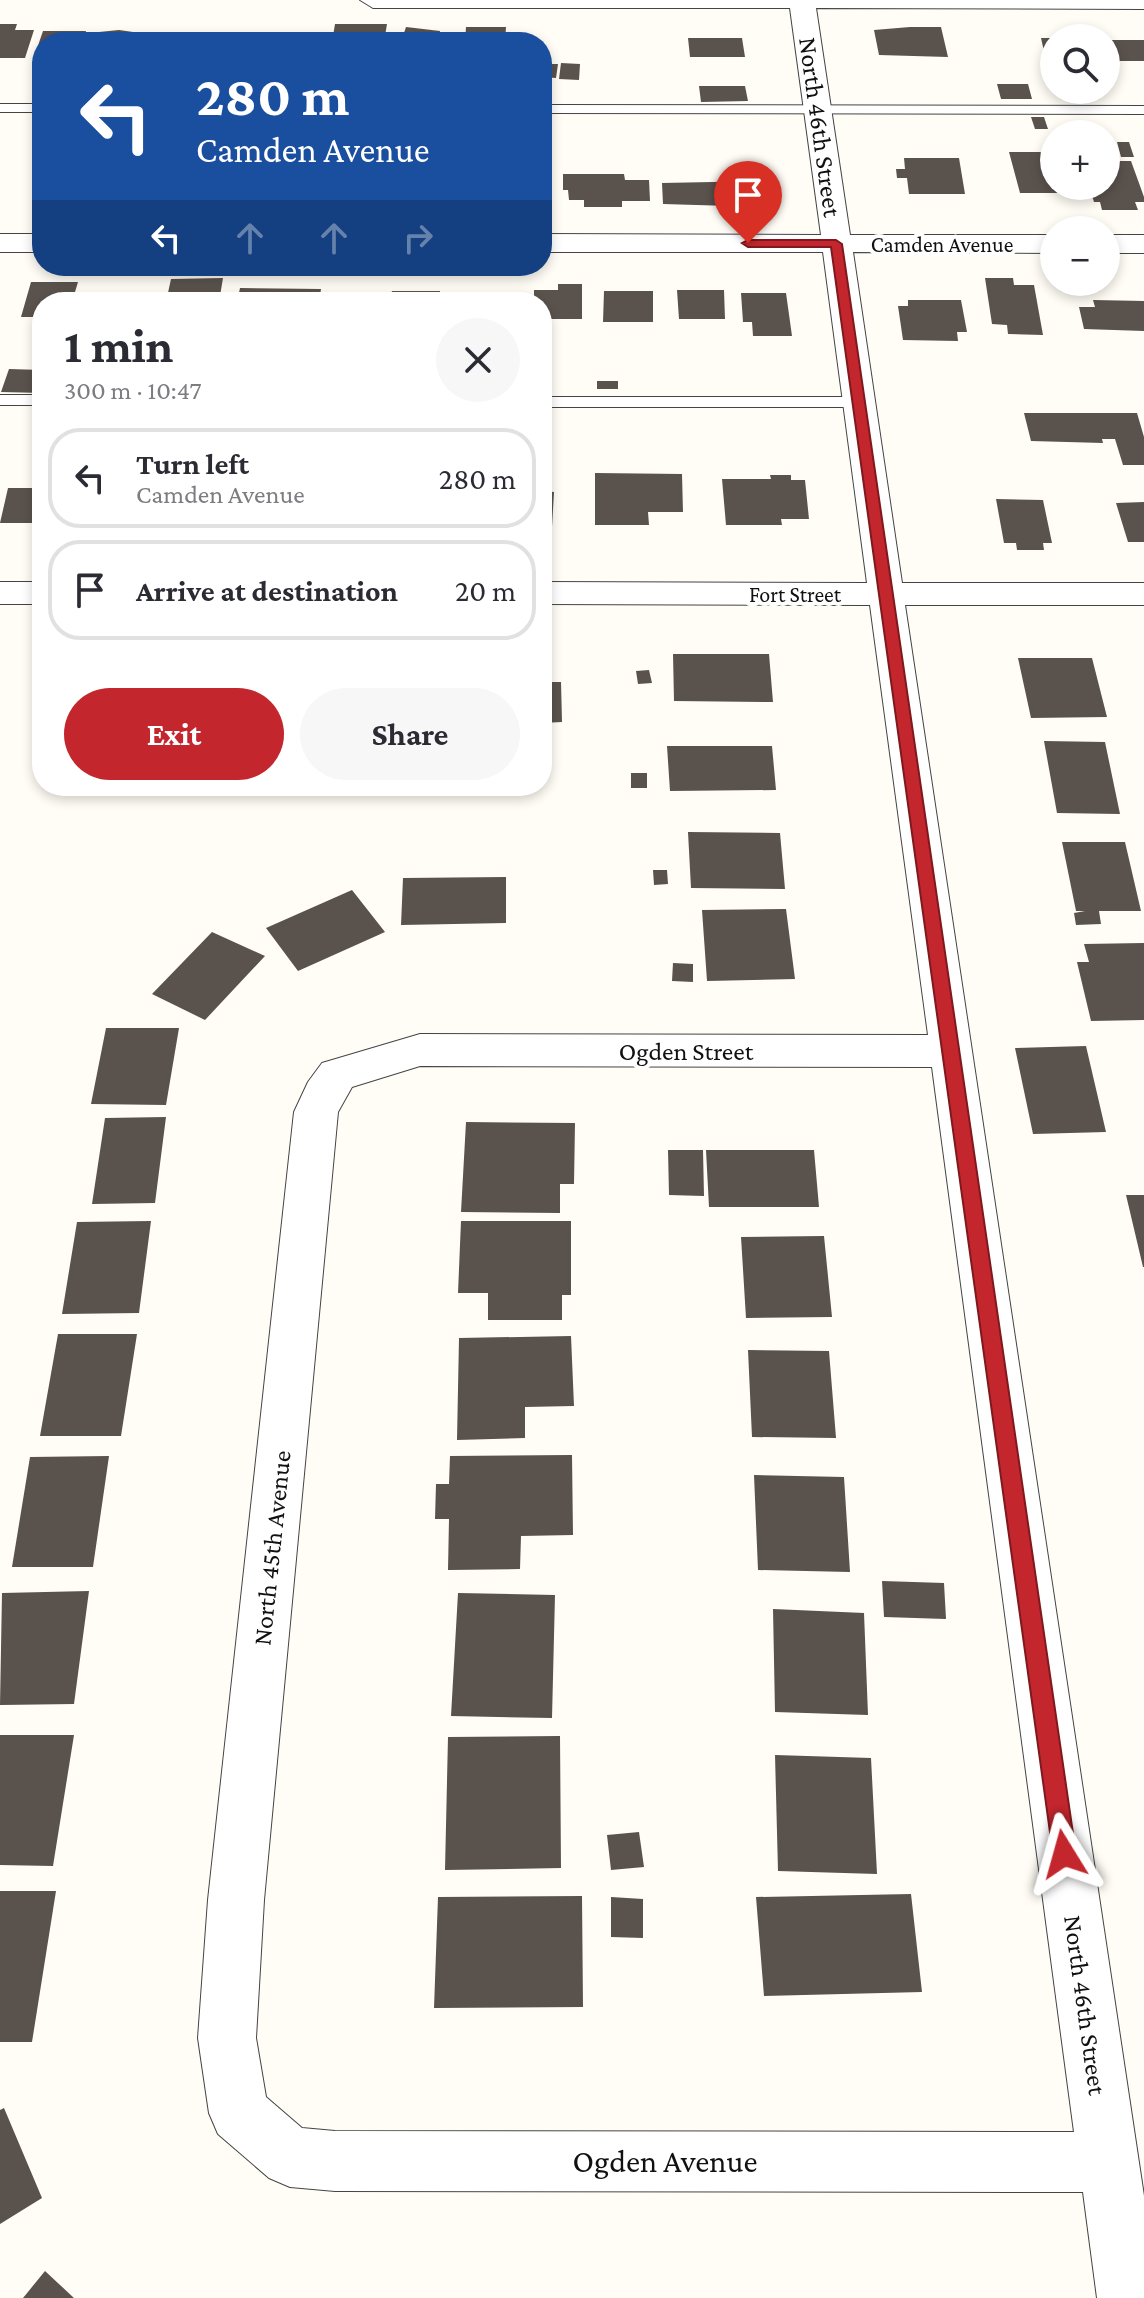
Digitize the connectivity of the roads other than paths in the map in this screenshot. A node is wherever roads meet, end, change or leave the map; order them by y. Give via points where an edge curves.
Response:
1 (373, 0) edge
2 (456, 0) edge
3 (802, 0) edge
4 (1144, 1) edge
5 (0, 108) edge
6 (32, 108) edge
7 (552, 109) edge
8 (818, 109) junction
9 (1144, 110) edge
10 (0, 243) edge
11 (32, 243) edge
12 (552, 243) edge
13 (836, 244) junction
14 (1040, 244) edge
15 (1120, 244) edge
16 (1144, 244) edge
17 (0, 400) edge
18 (32, 400) edge
19 (552, 402) edge
20 (857, 402) junction
21 (0, 593) edge
22 (32, 593) edge
23 (552, 593) edge
24 (883, 594) junction
25 (1144, 594) edge
26 (420, 1050) joint
27 (952, 1051) junction
28 (239, 2113) joint
29 (1107, 2162) junction
30 (1128, 2298) edge

1 - 2 street
2 - 3 street
3 - 4 street
3 - 8 street, North 46th Street
5 - 6 lane
7 - 8 lane
8 - 9 lane
8 - 13 street, North 46th Street
10 - 11 street
12 - 13 street, Camden Avenue
13 - 14 street, Camden Avenue
13 - 20 street, North 46th Street
15 - 16 street
17 - 18 lane
19 - 20 lane
20 - 24 street, North 46th Street
21 - 22 street
23 - 24 street, Fort Street
24 - 25 street, Fort Street
24 - 27 street, North 46th Street
26 - 27 street, Ogden Street
26 - 28 street, North 45th Avenue via 337,1075 316,1112 236,1900 227,2038
27 - 29 street, North 46th Street
28 - 29 street, Ogden Avenue via 290,2157 335,2161
29 - 30 street, North 46th Street

